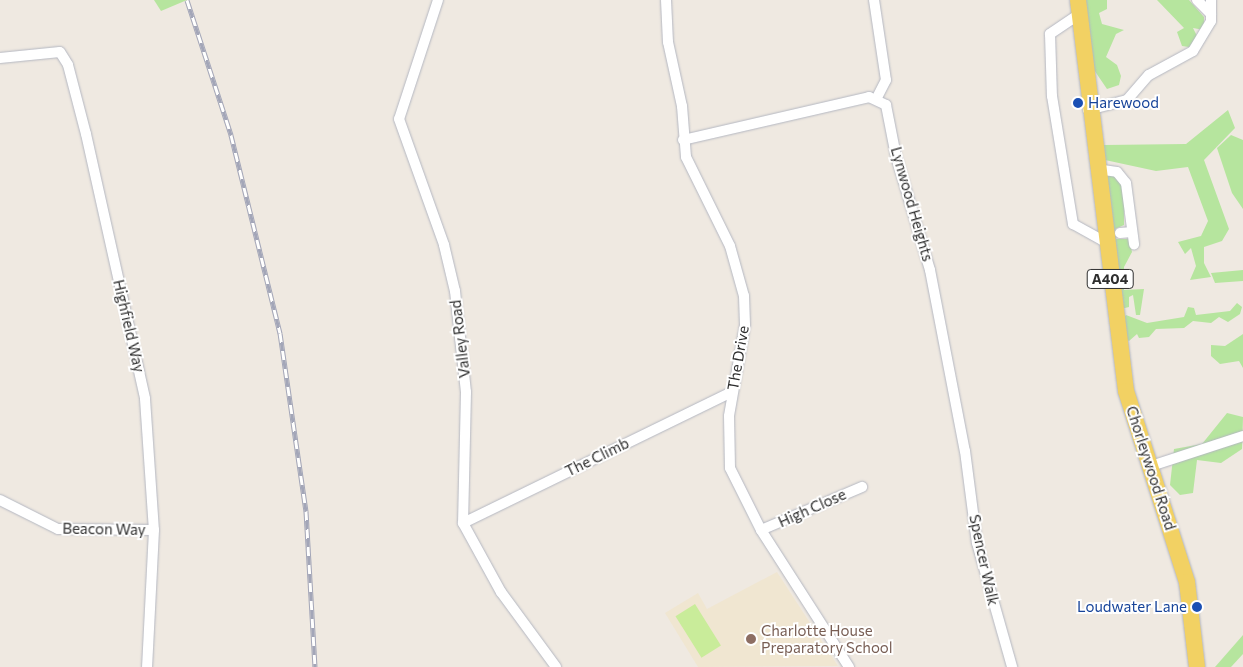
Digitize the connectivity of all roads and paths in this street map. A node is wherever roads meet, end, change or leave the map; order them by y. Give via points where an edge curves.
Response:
1 (438, 0) edge
2 (666, 0) edge
3 (874, 0) edge
4 (1197, 0) edge
5 (1211, 0) edge
6 (1078, 8) edge
7 (1211, 14) junction
8 (0, 58) edge
9 (878, 98) junction
10 (1088, 110) junction
11 (683, 140) junction
12 (1096, 169) junction
13 (1132, 232) junction
14 (1120, 233) dead end
15 (1106, 242) junction
16 (1134, 244) dead end
17 (731, 392) junction
18 (1243, 436) edge
19 (965, 451) joint
20 (1148, 467) junction
21 (862, 487) dead end
22 (0, 500) edge
23 (463, 523) junction
24 (154, 530) junction
25 (761, 530) junction
26 (147, 667) edge
27 (556, 667) edge
28 (849, 667) edge
29 (1012, 667) edge
30 (1197, 667) edge

1 - 23 street, Valley Road via 398,119 403,141 444,245 455,291 466,392
2 - 11 street, The Drive
3 - 9 street via 886,80
4 - 7 street
5 - 7 street
6 - 10 main road, Chorleywood Road / A404
6 - 15 street via 1050,34 1052,96 1073,224
7 - 10 street via 1205,37 1184,59 1149,75 1127,100
8 - 24 street, Highfield Way via 49,50 60,52 68,64 145,399
9 - 11 street via 814,107 782,119
9 - 19 street, Lynwood Heights via 889,110 896,156 930,270
10 - 12 main road, Chorleywood Road / A404
11 - 17 street, The Drive via 686,157 730,246 744,296 745,325
12 - 13 street via 1117,172 1126,183
12 - 15 main road, Chorleywood Road / A404
13 - 14 street
13 - 16 street
15 - 20 main road, Chorleywood Road / A404 via 1126,391
17 - 23 street, The Climb
17 - 25 street, The Drive via 730,468
18 - 20 street
19 - 29 street, Spencer Walk via 977,543
20 - 30 main road, Chorleywood Road / A404 via 1187,582
21 - 25 street, High Close
22 - 24 street, Beacon Way via 58,529
23 - 27 street via 501,592
24 - 26 street, Highfield Way
25 - 28 street, The Drive

